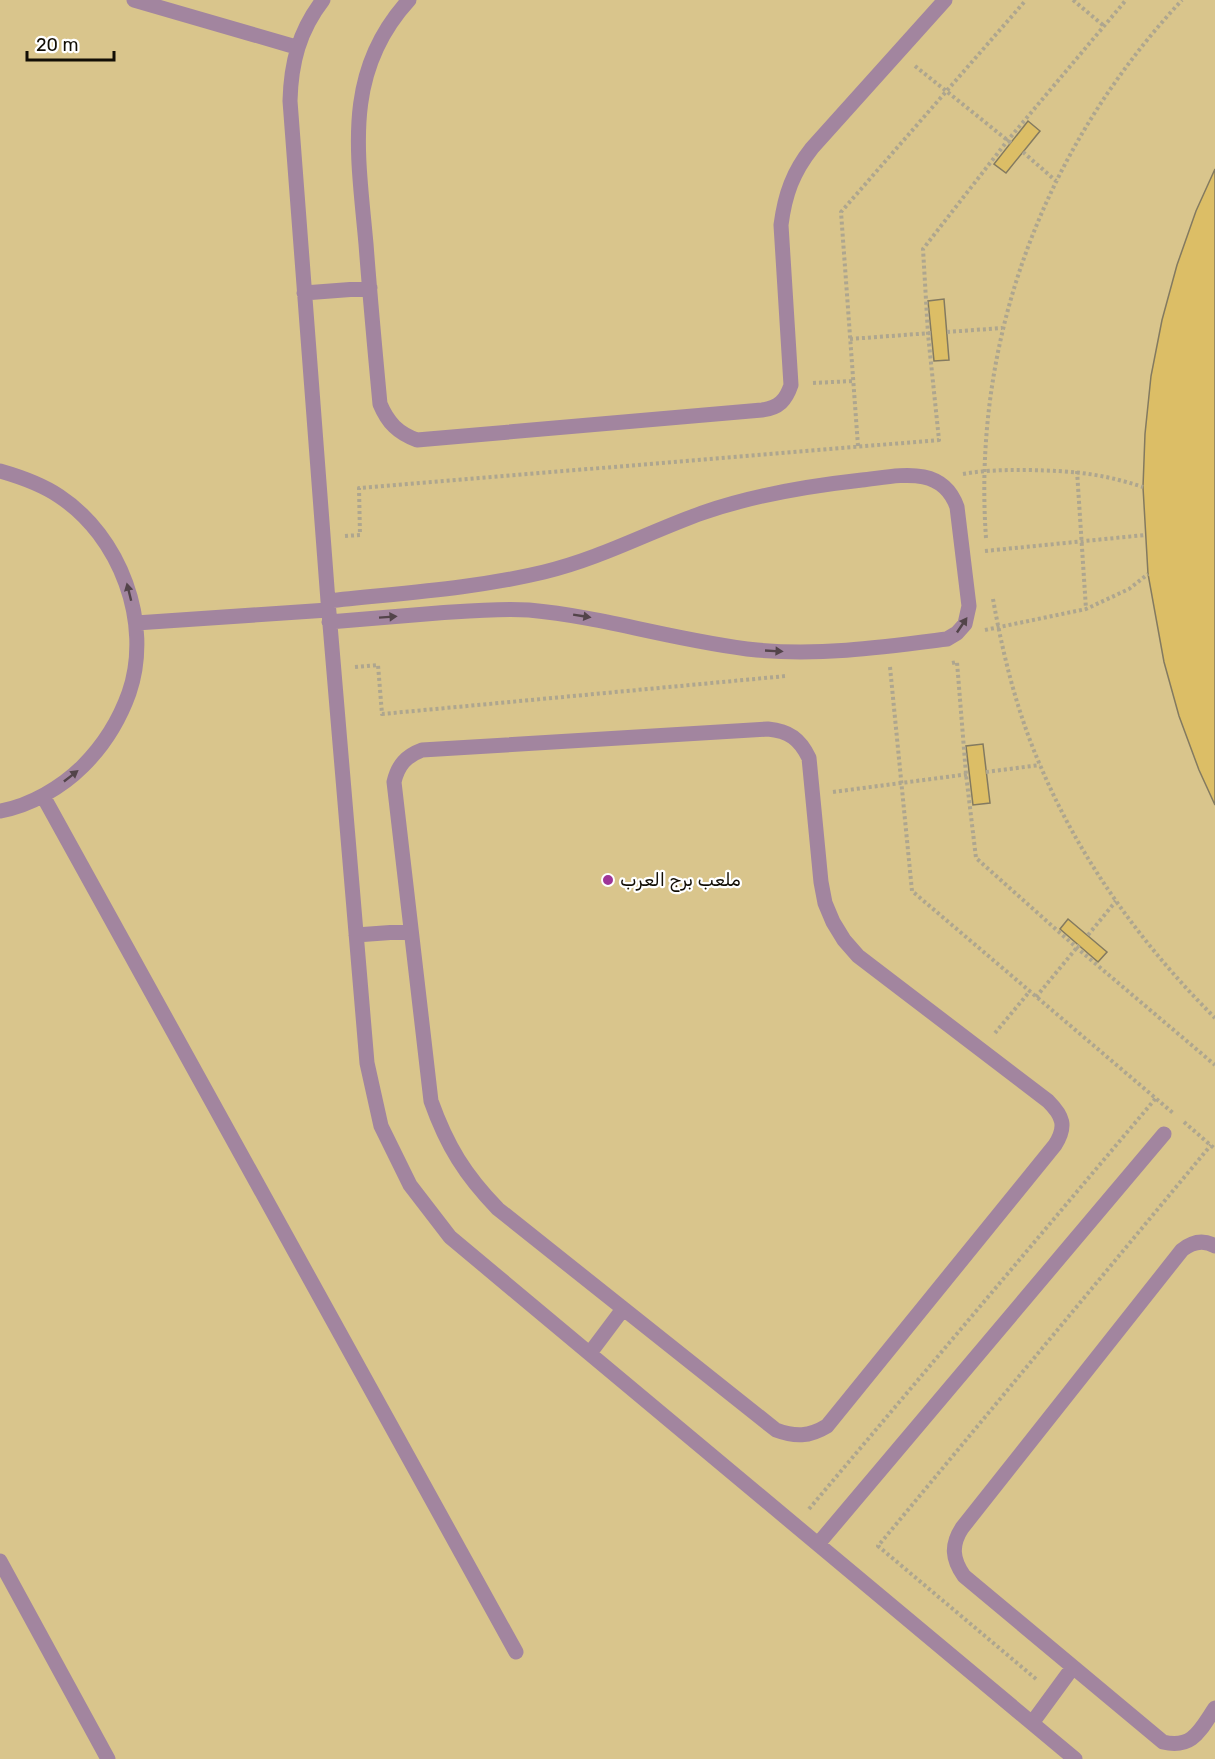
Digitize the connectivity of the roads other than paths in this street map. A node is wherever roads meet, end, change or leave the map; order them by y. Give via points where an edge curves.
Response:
1 (134, 0) edge
2 (323, 0) edge
3 (409, 0) edge
4 (945, 0) edge
5 (297, 47) junction
6 (370, 288) junction
7 (304, 293) junction
8 (0, 471) edge
9 (328, 611) junction
10 (136, 622) junction
11 (43, 796) junction
12 (0, 811) edge
13 (411, 931) junction
14 (356, 935) junction
15 (1164, 1134) dead end
16 (1215, 1246) edge
17 (623, 1309) junction
18 (590, 1353) junction
19 (818, 1544) junction
20 (0, 1561) edge
21 (516, 1652) dead end
22 (1073, 1667) junction
23 (1215, 1708) edge
24 (1032, 1723) junction
25 (108, 1759) edge
26 (1075, 1759) edge

1 - 5 lane
2 - 5 lane via 311,15
3 - 6 lane via 380,40 358,113 358,165
4 - 6 lane via 812,148 789,183 781,225 791,385 782,403 773,408 417,440 394,428 380,404
5 - 7 lane via 290,101
6 - 7 lane
7 - 9 lane
10 -> 8 lane via 128,585 112,551 88,521 59,496 26,478
9 -> 9 lane via 526,610 602,620 724,645 791,652 854,651 947,639 965,624 969,606 953,495 936,481 906,475 795,489 751,499 548,571
9 - 10 lane
9 - 14 lane
11 -> 10 lane via 97,752 116,723 130,692
11 - 12 lane
11 - 21 lane
13 - 14 lane
13 - 17 lane via 431,1101 450,1149 498,1209
13 - 17 lane via 394,782 402,762 411,754 422,750 781,730 799,741 809,758 825,903 844,940 858,956 1054,1107 1060,1116 1060,1136 827,1426 815,1433 788,1435 776,1430
14 - 18 lane via 367,1063 381,1126 410,1185 450,1237
15 - 19 lane
16 - 22 lane via 1203,1242 1182,1250 956,1537 954,1557 964,1576
17 - 18 lane
18 - 19 lane
19 - 24 lane
20 - 25 lane
22 - 23 lane via 1163,1742 1174,1745 1193,1738
22 - 24 lane
24 - 26 lane

